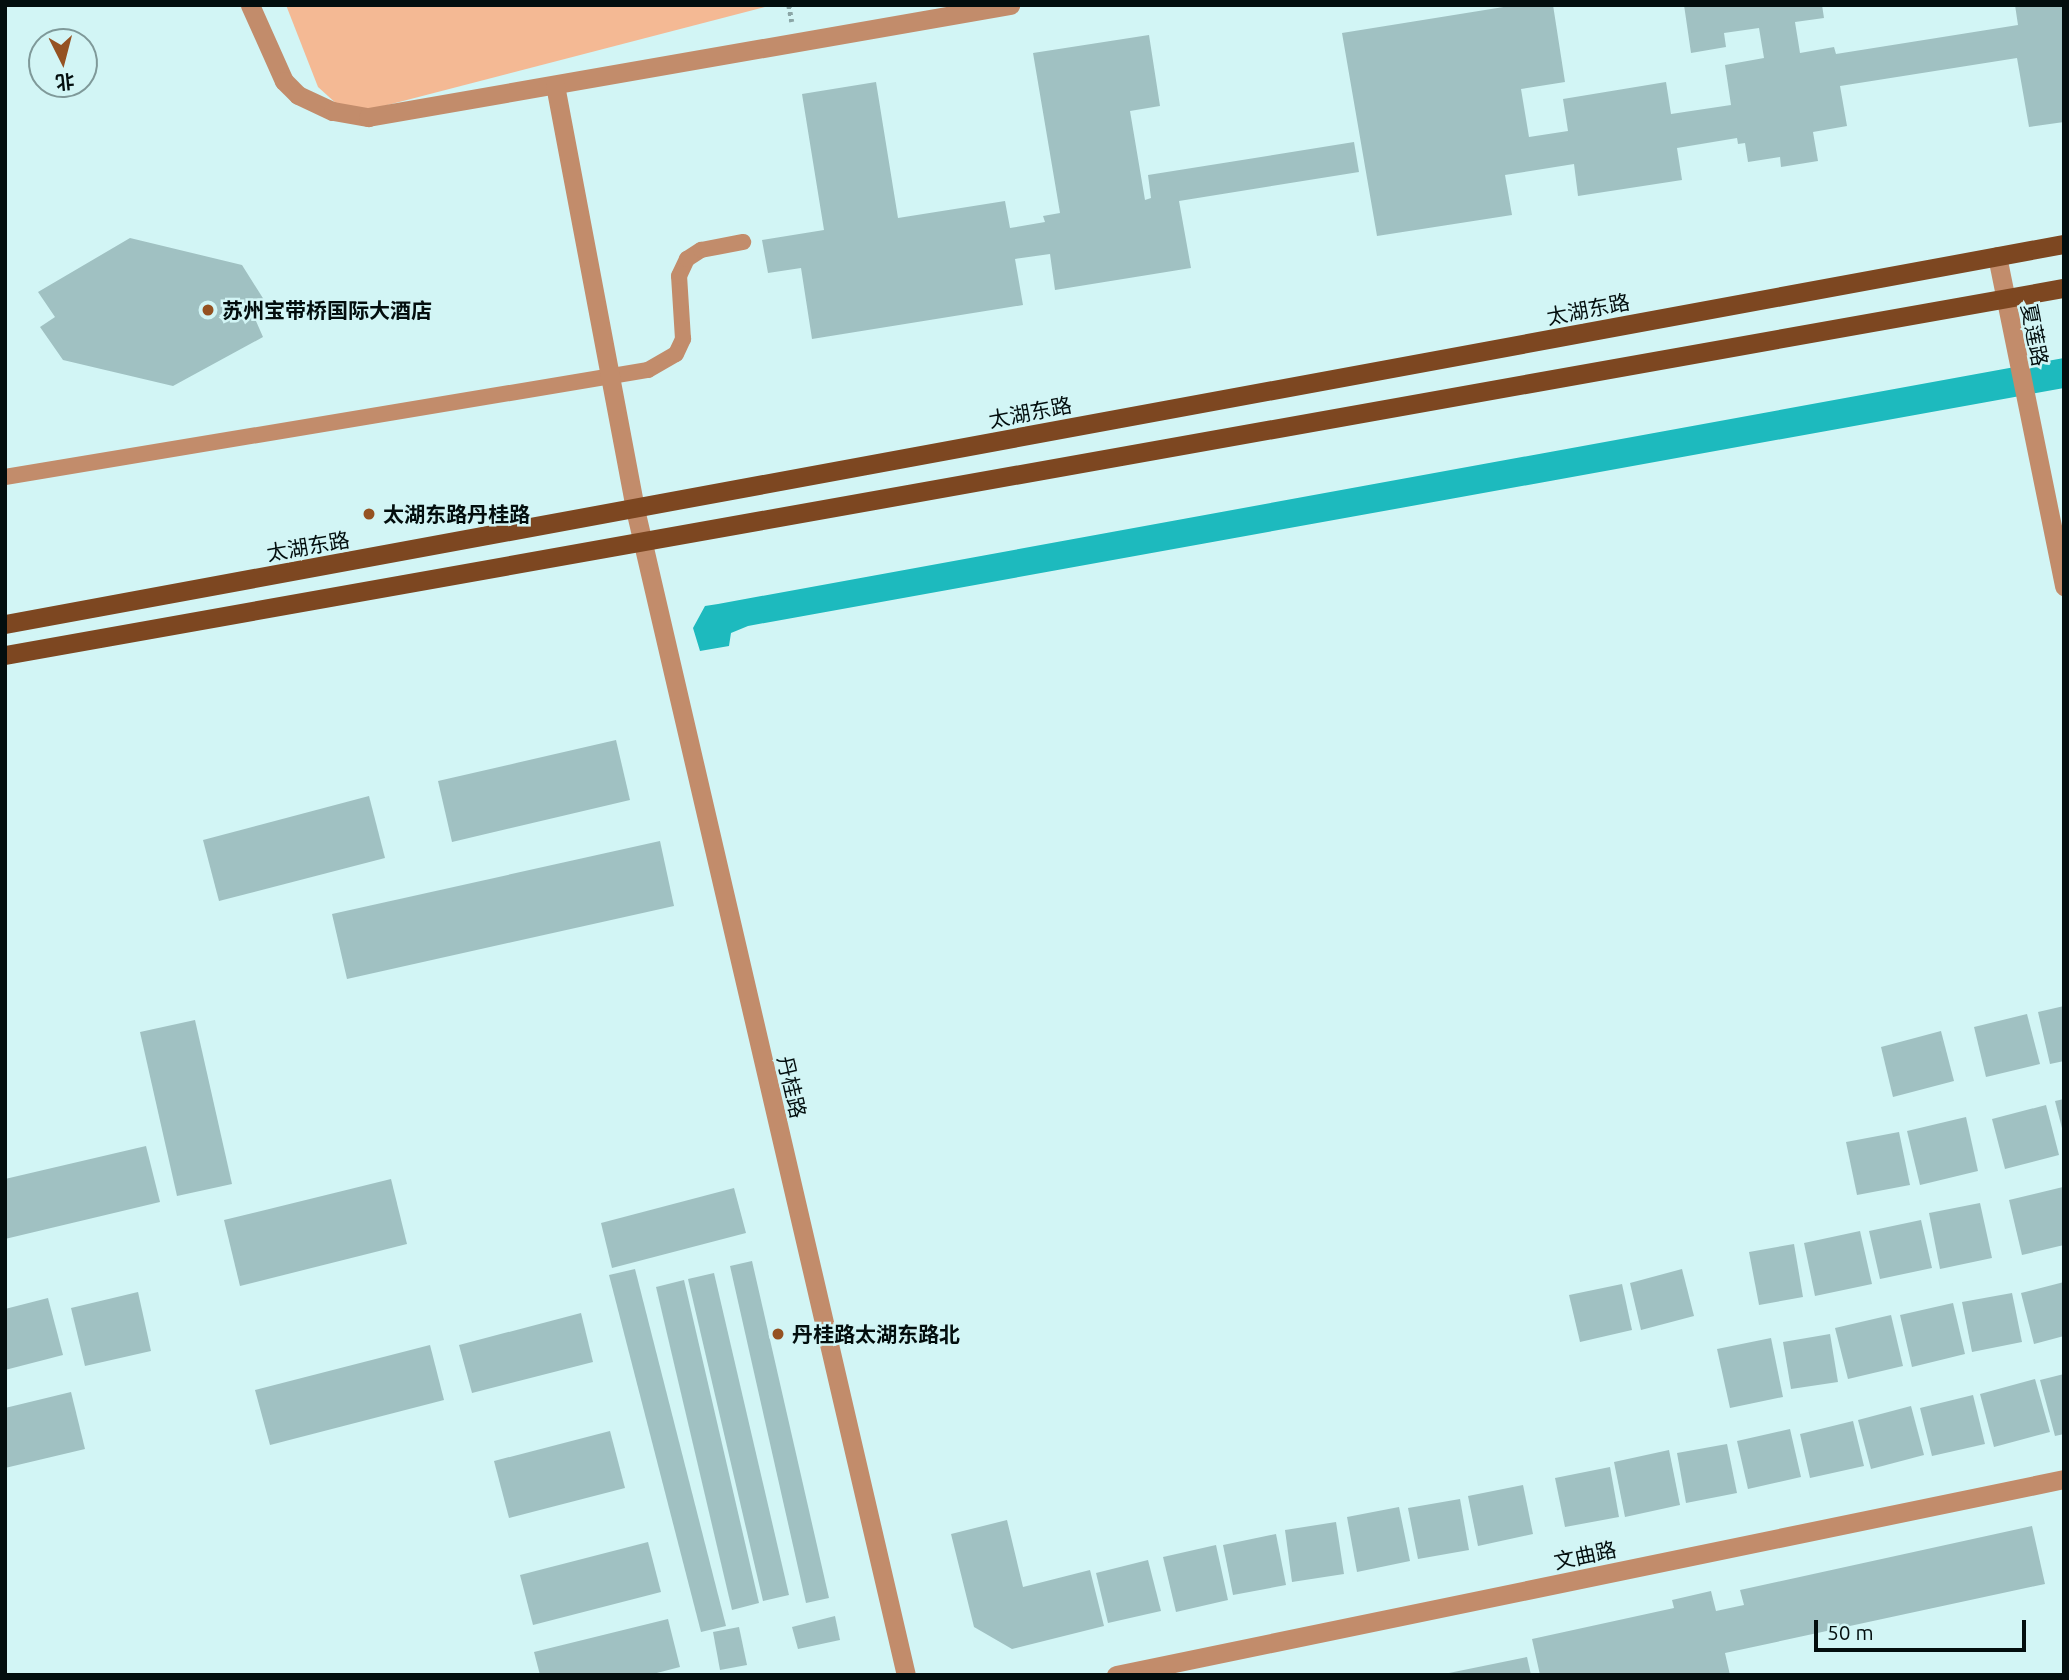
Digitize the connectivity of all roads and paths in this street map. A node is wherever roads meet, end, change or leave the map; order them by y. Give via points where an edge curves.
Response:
1 (250, 5) edge
2 (1010, 5) edge
3 (555, 85) junction
4 (743, 242) dead end
5 (2064, 244) edge
6 (1997, 256) junction
7 (2064, 288) edge
8 (2005, 297) junction
9 (611, 376) junction
10 (5, 477) edge
11 (635, 509) junction
12 (641, 542) junction
13 (2064, 586) edge
14 (5, 624) edge
15 (5, 656) edge
16 (2064, 1479) edge
17 (899, 1673) edge
18 (1116, 1675) edge

1 - 3 street via 284,81 314,105 341,113 368,117
2 - 3 street
3 - 9 street, 丹桂路
4 - 9 lane via 701,250 687,259 679,276 683,339 676,355 648,370
5 - 6 main road, 太湖东路
6 - 8 street, 夏莲路
6 - 11 main road, 太湖东路
7 - 8 main road
8 - 12 main road
8 - 13 street, 夏莲路
9 - 10 lane
9 - 11 street, 丹桂路
11 - 12 street, 丹桂路
11 - 14 main road, 太湖东路
12 - 15 main road
12 - 17 street, 丹桂路
16 - 18 street, 文曲路

